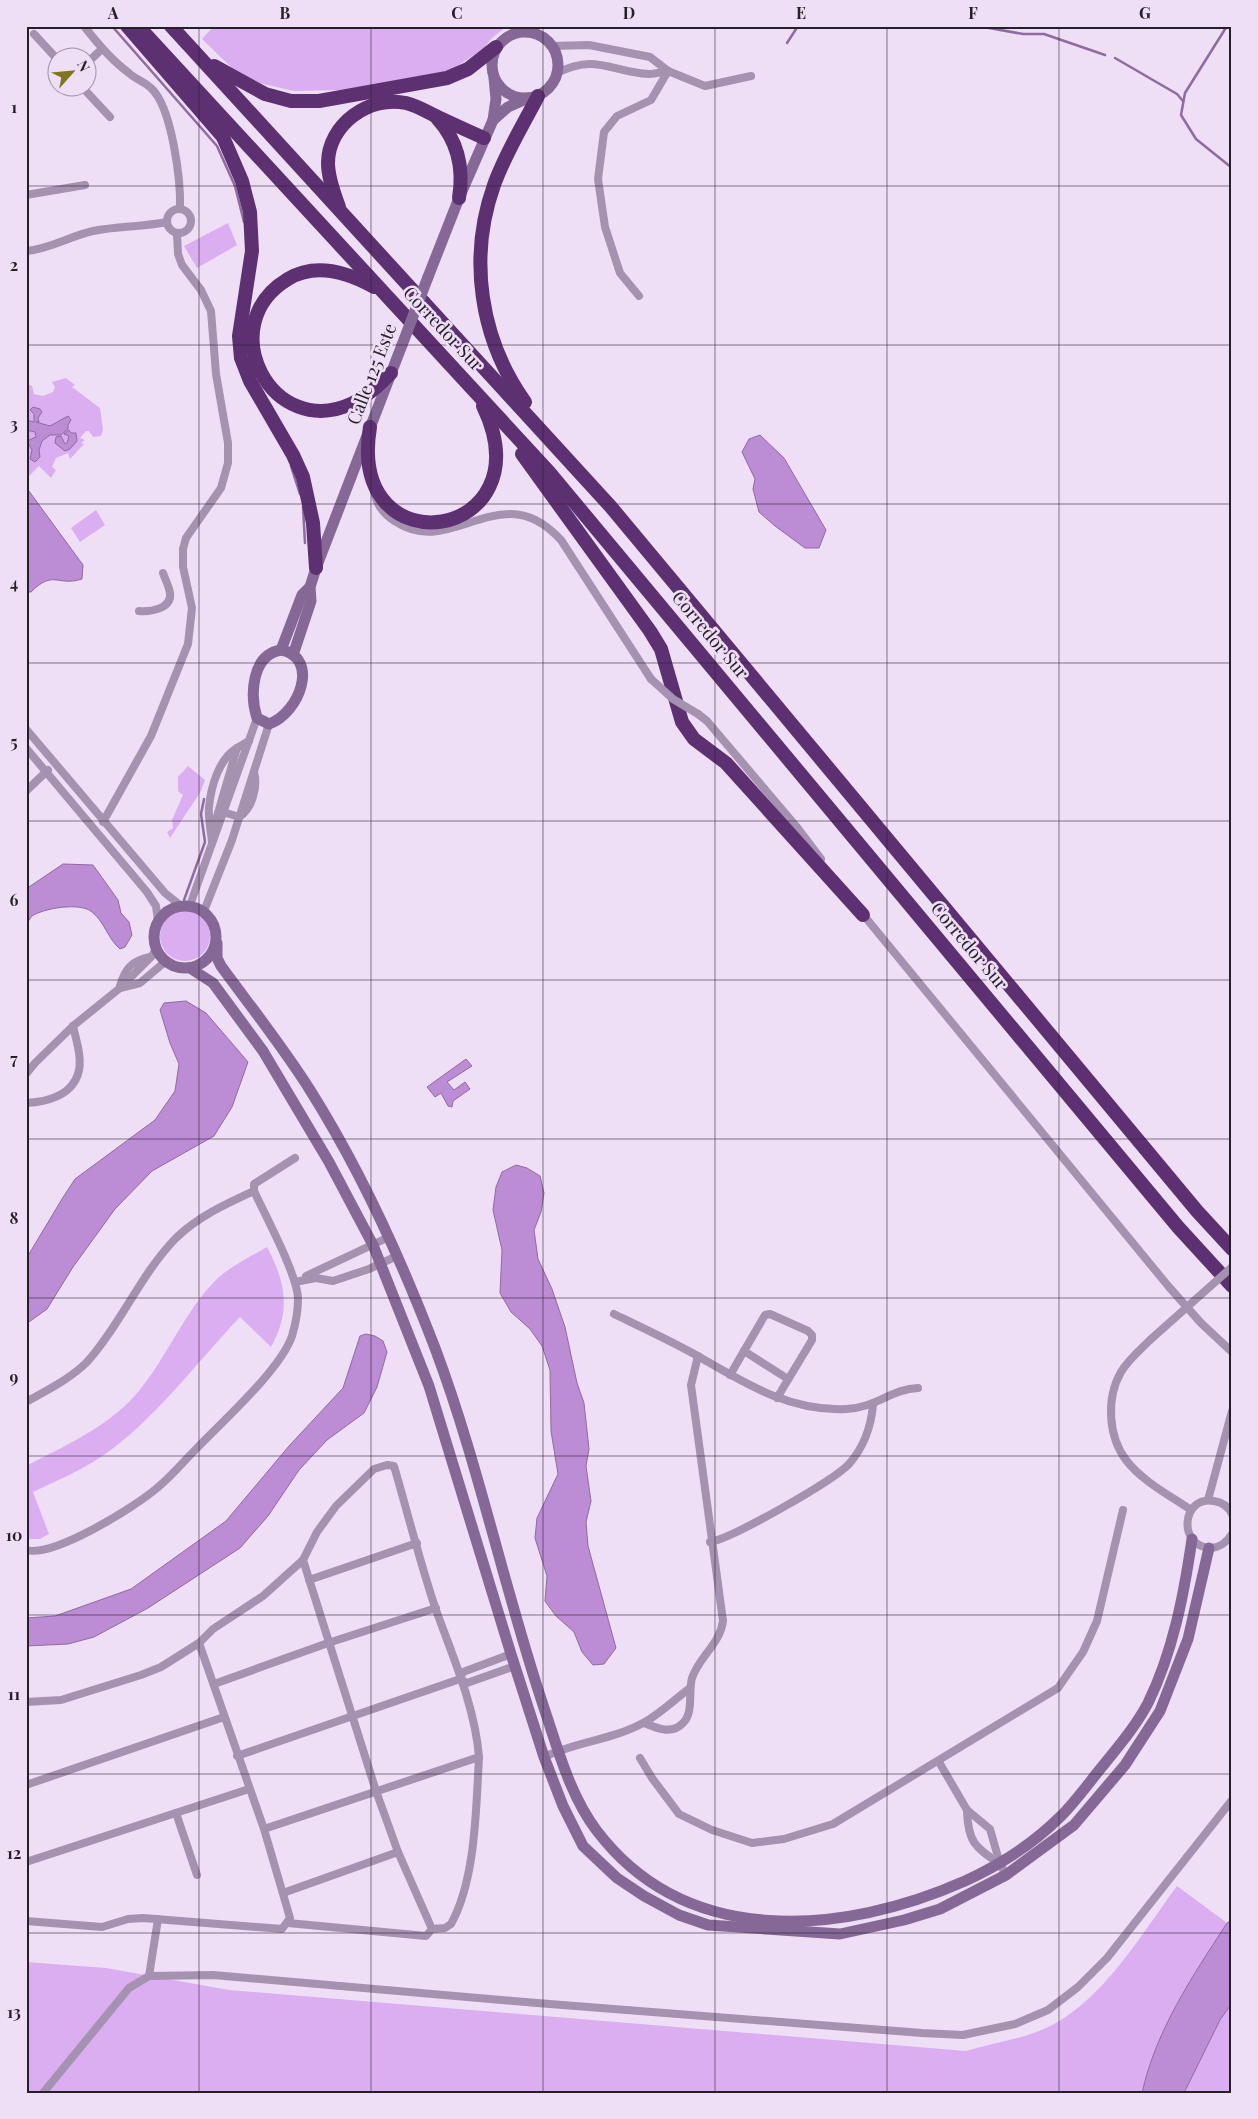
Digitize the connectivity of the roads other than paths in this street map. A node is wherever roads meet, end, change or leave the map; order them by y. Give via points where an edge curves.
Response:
1 (84, 26) edge
2 (127, 26) edge
3 (138, 26) edge
4 (170, 26) edge
5 (522, 26) edge
6 (34, 34) dead end
7 (512, 34) junction
8 (546, 37) edge
9 (496, 47) junction
10 (48, 49) edge
11 (102, 49) junction
12 (98, 53) edge
13 (196, 54) junction
14 (668, 71) junction
15 (557, 73) junction
16 (750, 76) dead end
17 (494, 78) junction
18 (92, 98) edge
19 (532, 98) junction
20 (435, 116) junction
21 (110, 117) dead end
22 (492, 120) junction
23 (484, 138) junction
24 (85, 185) dead end
25 (26, 195) edge
26 (458, 198) junction
27 (180, 208) junction
28 (341, 212) junction
29 (167, 222) junction
30 (177, 234) junction
31 (26, 251) edge
32 (385, 294) junction
33 (639, 296) dead end
34 (391, 373) junction
35 (479, 396) junction
36 (497, 416) junction
37 (370, 428) junction
38 (558, 449) junction
39 (372, 480) junction
40 (316, 568) junction
41 (163, 573) dead end
42 (310, 587) junction
43 (139, 611) dead end
44 (281, 650) junction
45 (293, 654) junction
46 (257, 718) junction
47 (269, 724) junction
48 (26, 729) edge
49 (249, 741) junction
50 (38, 744) junction
51 (237, 748) junction
52 (27, 751) edge
53 (54, 762) junction
54 (46, 772) junction
55 (26, 791) edge
56 (209, 807) junction
57 (221, 812) junction
58 (239, 817) junction
59 (104, 822) junction
60 (212, 834) junction
61 (213, 844) junction
62 (185, 905) junction
63 (204, 911) junction
64 (863, 915) junction
65 (158, 921) junction
66 (217, 943) junction
67 (154, 952) junction
68 (166, 961) junction
69 (190, 968) junction
70 (120, 988) junction
71 (73, 1026) junction
72 (26, 1074) edge
73 (26, 1103) edge
74 (295, 1158) dead end
75 (254, 1191) junction
76 (388, 1237) junction
77 (373, 1245) junction
78 (1232, 1249) edge
79 (397, 1256) junction
80 (381, 1263) junction
81 (1232, 1267) edge
82 (295, 1282) junction
83 (1232, 1286) edge
84 (614, 1314) dead end
85 (744, 1351) junction
86 (1232, 1352) edge
87 (698, 1356) junction
88 (730, 1375) junction
89 (788, 1379) junction
90 (918, 1388) dead end
91 (777, 1398) junction
92 (26, 1402) edge
93 (873, 1405) junction
94 (1232, 1411) edge
95 (1208, 1500) junction
96 (1232, 1502) edge
97 (1123, 1510) dead end
98 (1191, 1510) junction
99 (1231, 1512) edge
100 (1232, 1534) edge
101 (1192, 1539) junction
102 (710, 1542) junction
103 (417, 1543) junction
104 (1208, 1548) junction
105 (26, 1550) edge
106 (302, 1560) junction
107 (309, 1580) junction
108 (436, 1608) junction
109 (199, 1643) junction
110 (328, 1643) junction
111 (511, 1654) junction
112 (515, 1666) junction
113 (460, 1679) junction
114 (214, 1684) junction
115 (690, 1688) junction
116 (26, 1702) edge
117 (352, 1716) junction
118 (224, 1717) junction
119 (644, 1723) junction
120 (558, 1750) junction
121 (237, 1756) junction
122 (479, 1757) junction
123 (544, 1758) junction
124 (640, 1758) dead end
125 (939, 1762) junction
126 (26, 1785) edge
127 (249, 1789) junction
128 (376, 1791) junction
129 (1232, 1800) edge
130 (967, 1810) junction
131 (176, 1813) junction
132 (264, 1829) junction
133 (398, 1852) junction
134 (26, 1862) edge
135 (1000, 1864) junction
136 (197, 1875) dead end
137 (1006, 1875) junction
138 (283, 1893) junction
139 (158, 1919) junction
140 (26, 1922) edge
141 (288, 1923) junction
142 (432, 1929) junction
143 (149, 1976) junction
144 (43, 2093) edge

1 - 11 street
2 - 40 highway via 223,137 242,181 250,212 252,251 239,336 241,358 303,477 313,523
3 - 32 highway, Corredor Sur
4 - 13 highway, Corredor Sur
5 - 7 street
6 - 10 street
7 - 8 street via 528,32
7 - 9 street
8 - 14 street via 650,57
8 - 15 street via 556,54
9 - 13 highway via 468,69 447,78 319,101 291,100 265,94 227,75
9 - 17 street via 491,67
11 - 12 street
11 - 27 street via 151,88 164,109 181,189
13 - 28 highway, Corredor Sur
14 - 15 street via 650,74 590,63 578,64
14 - 16 street via 705,86
14 - 33 street via 651,100 617,116 604,132 598,179 605,227 620,273
15 - 19 street via 550,87
17 - 19 street via 506,94
17 - 22 street, Calle 125 Este via 496,99
18 - 21 street
19 - 22 street, Calle 125 Este via 508,107
19 - 38 highway via 494,187 481,237 480,275 484,310 499,357 514,388
20 - 23 highway
20 - 26 highway via 444,125 456,148 461,172
20 - 28 highway via 407,103 387,102 365,108 345,122 333,141 328,162 330,181
22 - 23 street, Calle 125 Este
23 - 26 street, Calle 125 Este
24 - 25 street
26 - 34 street, Calle 125 Este, bridge
27 - 29 street via 170,212
27 - 30 street via 189,214 192,223 187,231
28 - 38 highway, Corredor Sur
29 - 30 street
29 - 31 street via 92,231
30 - 59 street via 182,264 201,290 211,311 228,463 221,488 186,538 183,549 183,567 192,608 188,644 151,736
32 - 34 highway via 331,270 306,270 295,274 282,282 264,301 254,323 253,342 257,364 272,389 292,404 309,409 331,410 353,404
32 - 35 highway, Corredor Sur
34 - 37 street, Calle 125 Este
35 - 36 highway, Corredor Sur
35 - 39 highway via 494,433 497,464 490,487 474,507 441,522 412,520 388,506
36 - 64 highway via 650,631 660,649 688,732 726,764
36 - 83 highway, Corredor Sur via 588,518 1178,1227
37 - 39 highway via 368,456
37 - 40 street, Calle 125 Este
38 - 78 highway, Corredor Sur via 617,514
39 - 64 street, bridge via 375,498 387,516 408,529 447,531 512,514 538,521 551,529 651,679 673,699 707,721 796,826
40 - 42 street, Calle 125 Este
41 - 43 street via 170,594 167,604 160,609
42 - 44 street, Calle 125 Este via 302,595
42 - 45 street, Calle 125 Este via 311,601
44 - 45 street
44 - 46 street via 270,655 256,674 252,698
45 - 47 street via 302,674 299,697 284,717
46 - 47 street
46 - 49 street
47 - 58 street
48 - 50 street
49 - 51 street
49 - 57 street
50 - 52 street
50 - 53 street
51 - 56 street via 221,764
51 - 57 street
52 - 54 street
53 - 54 street
53 - 59 street
54 - 55 street
54 - 65 street via 146,892 156,906
56 - 57 street
56 - 60 street
57 - 58 street
57 - 60 street
57 - 61 street
58 - 63 street
59 - 62 street via 165,893
60 - 61 street
61 - 62 street
62 - 63 street
62 - 65 street via 171,908
63 - 66 street via 216,927
64 - 86 street via 1169,1287
65 - 67 street via 154,930
66 - 69 street via 208,959
66 - 76 street via 217,958 221,966 311,1091
67 - 68 street
67 - 70 street via 136,960 124,971
68 - 69 street via 173,966
68 - 70 street via 140,984
69 - 77 street via 213,983 263,1051 330,1162
70 - 71 street
71 - 72 street
71 - 73 street via 79,1057 78,1074 57,1098 44,1103
74 - 75 street via 259,1179 254,1184
75 - 82 street
75 - 92 street via 202,1218 177,1238 156,1261 86,1363
76 - 77 street
76 - 79 street
77 - 80 street
77 - 82 street
79 - 80 street
79 - 120 street via 436,1350 467,1440 533,1676
80 - 82 street via 334,1280 316,1278
80 - 111 street via 429,1386
81 - 98 street, bridge via 1150,1340 1121,1371 1112,1393 1112,1426 1126,1461 1147,1480
82 - 105 street via 298,1299 292,1337 282,1354 245,1399 157,1488 109,1520 61,1545 32,1552
84 - 87 street
85 - 88 street
85 - 89 street
85 - 89 street via 762,1320 770,1314 808,1331 812,1340
87 - 88 street
87 - 102 street via 691,1384
88 - 91 street
89 - 91 street
90 - 93 street via 908,1388
91 - 93 street via 814,1408 847,1409
93 - 102 street via 866,1438 849,1464 831,1478 730,1536
94 - 95 street
95 - 98 street
95 - 99 street via 1220,1502
96 - 99 street
97 - 125 street via 1097,1621 1083,1652 1058,1688
98 - 101 street via 1187,1530
100 - 104 street via 1223,1544
101 - 104 street
101 - 135 street via 1172,1640 1148,1703 1130,1731 1060,1816
102 - 115 street via 722,1631 699,1666
103 - 106 street via 394,1466 387,1465 374,1469 336,1506
103 - 107 street
103 - 108 street
104 - 137 street via 1188,1639 1160,1711 1124,1765 1074,1825
106 - 107 street
106 - 109 street via 263,1596 213,1629
107 - 110 street
108 - 110 street
108 - 113 street
109 - 114 street
109 - 116 street via 142,1675 61,1700
110 - 114 street
110 - 117 street
111 - 112 street
111 - 113 street via 464,1672
112 - 113 street via 467,1683
112 - 123 street
113 - 117 street
113 - 122 street via 477,1735
114 - 118 street
115 - 119 street
115 - 119 street via 688,1716 683,1724 662,1730
117 - 121 street
117 - 128 street
118 - 121 street
118 - 126 street
119 - 120 street via 600,1740
120 - 123 street
120 - 135 street via 587,1816 626,1863 651,1884 712,1912 750,1920 836,1920 927,1897
121 - 127 street
122 - 128 street
122 - 142 street via 474,1840 466,1880 451,1924
123 - 137 street via 583,1846 617,1878 644,1896 708,1926 840,1934 940,1909
124 - 125 street via 680,1814 712,1830 752,1843 784,1839 833,1824
125 - 130 street
127 - 131 street
127 - 132 street
128 - 132 street
128 - 133 street
129 - 143 street via 1107,1958 1078,1987 1048,2010 1015,2024 963,2035 546,2004 213,1974
130 - 135 street via 990,1830
130 - 135 street via 968,1830 973,1841 980,1851
131 - 134 street
131 - 136 street
132 - 138 street
133 - 138 street
133 - 142 street
135 - 137 street
138 - 141 street via 290,1918
139 - 140 street via 128,1919 102,1927
139 - 141 street via 282,1929
139 - 143 street
141 - 142 street via 426,1936
143 - 144 street via 129,1988

